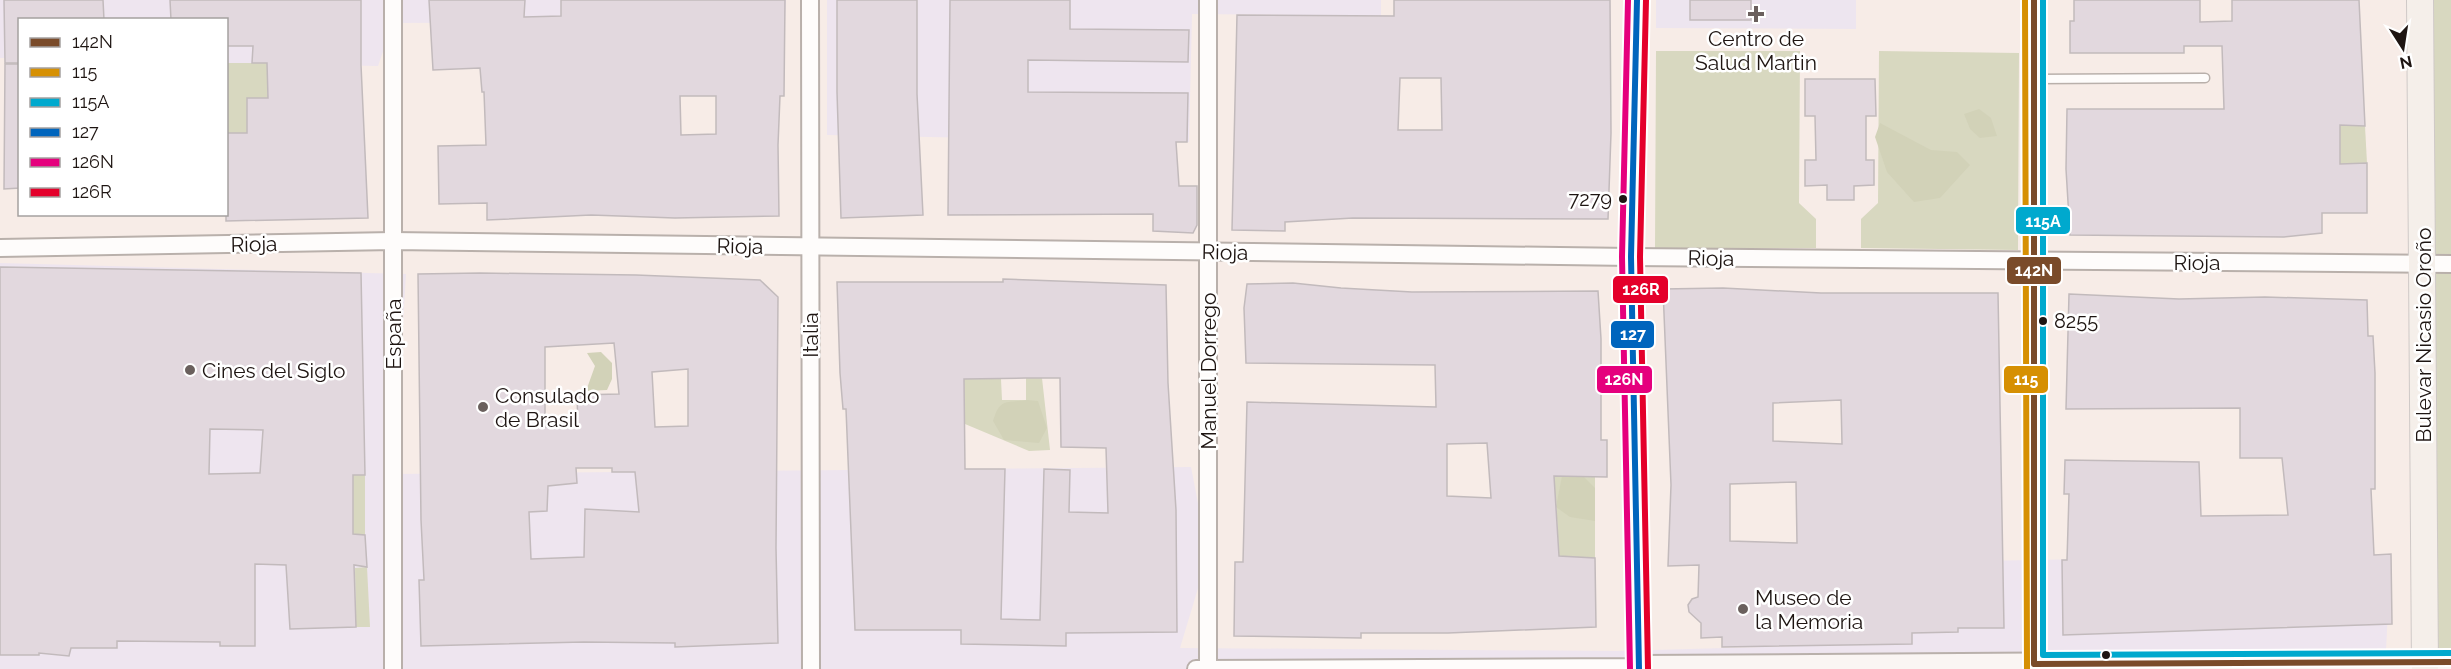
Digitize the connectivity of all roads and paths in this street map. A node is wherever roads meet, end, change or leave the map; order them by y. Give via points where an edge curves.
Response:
1 (393, 0) edge
2 (810, 0) edge
3 (1208, 0) edge
4 (1637, 0) edge
5 (2034, 0) edge
6 (2420, 0) edge
7 (2205, 78) dead end
8 (2034, 79) junction
9 (393, 241) junction
10 (810, 247) junction
11 (0, 248) edge
12 (1208, 252) junction
13 (1631, 257) junction
14 (2033, 261) junction
15 (2422, 263) junction
16 (2451, 264) edge
17 (2451, 662) edge
18 (2425, 666) edge
19 (2034, 667) edge
20 (1639, 668) edge
21 (393, 669) edge
22 (811, 669) edge
23 (1196, 669) edge
24 (1208, 669) edge

1 - 9 street, España
2 - 10 street, Italia
3 - 12 street, Manuel Dorrego
4 - 13 street
5 - 8 street
6 - 15 main road, Bulevar Nicasio Oroño
7 - 8 lane
8 - 14 street
9 - 10 street, Rioja
9 - 11 street, Rioja
9 - 21 street, España
10 - 12 street, Rioja
10 - 22 street, Italia
12 - 13 street, Rioja
12 - 24 street, Manuel Dorrego
13 - 14 street, Rioja
13 - 20 street
14 - 15 street, Rioja
14 - 19 street
15 - 16 street, Rioja
15 - 18 main road, Bulevar Nicasio Oroño
17 - 18 main road
18 - 19 main road
19 - 20 main road
20 - 24 street
23 - 24 street

